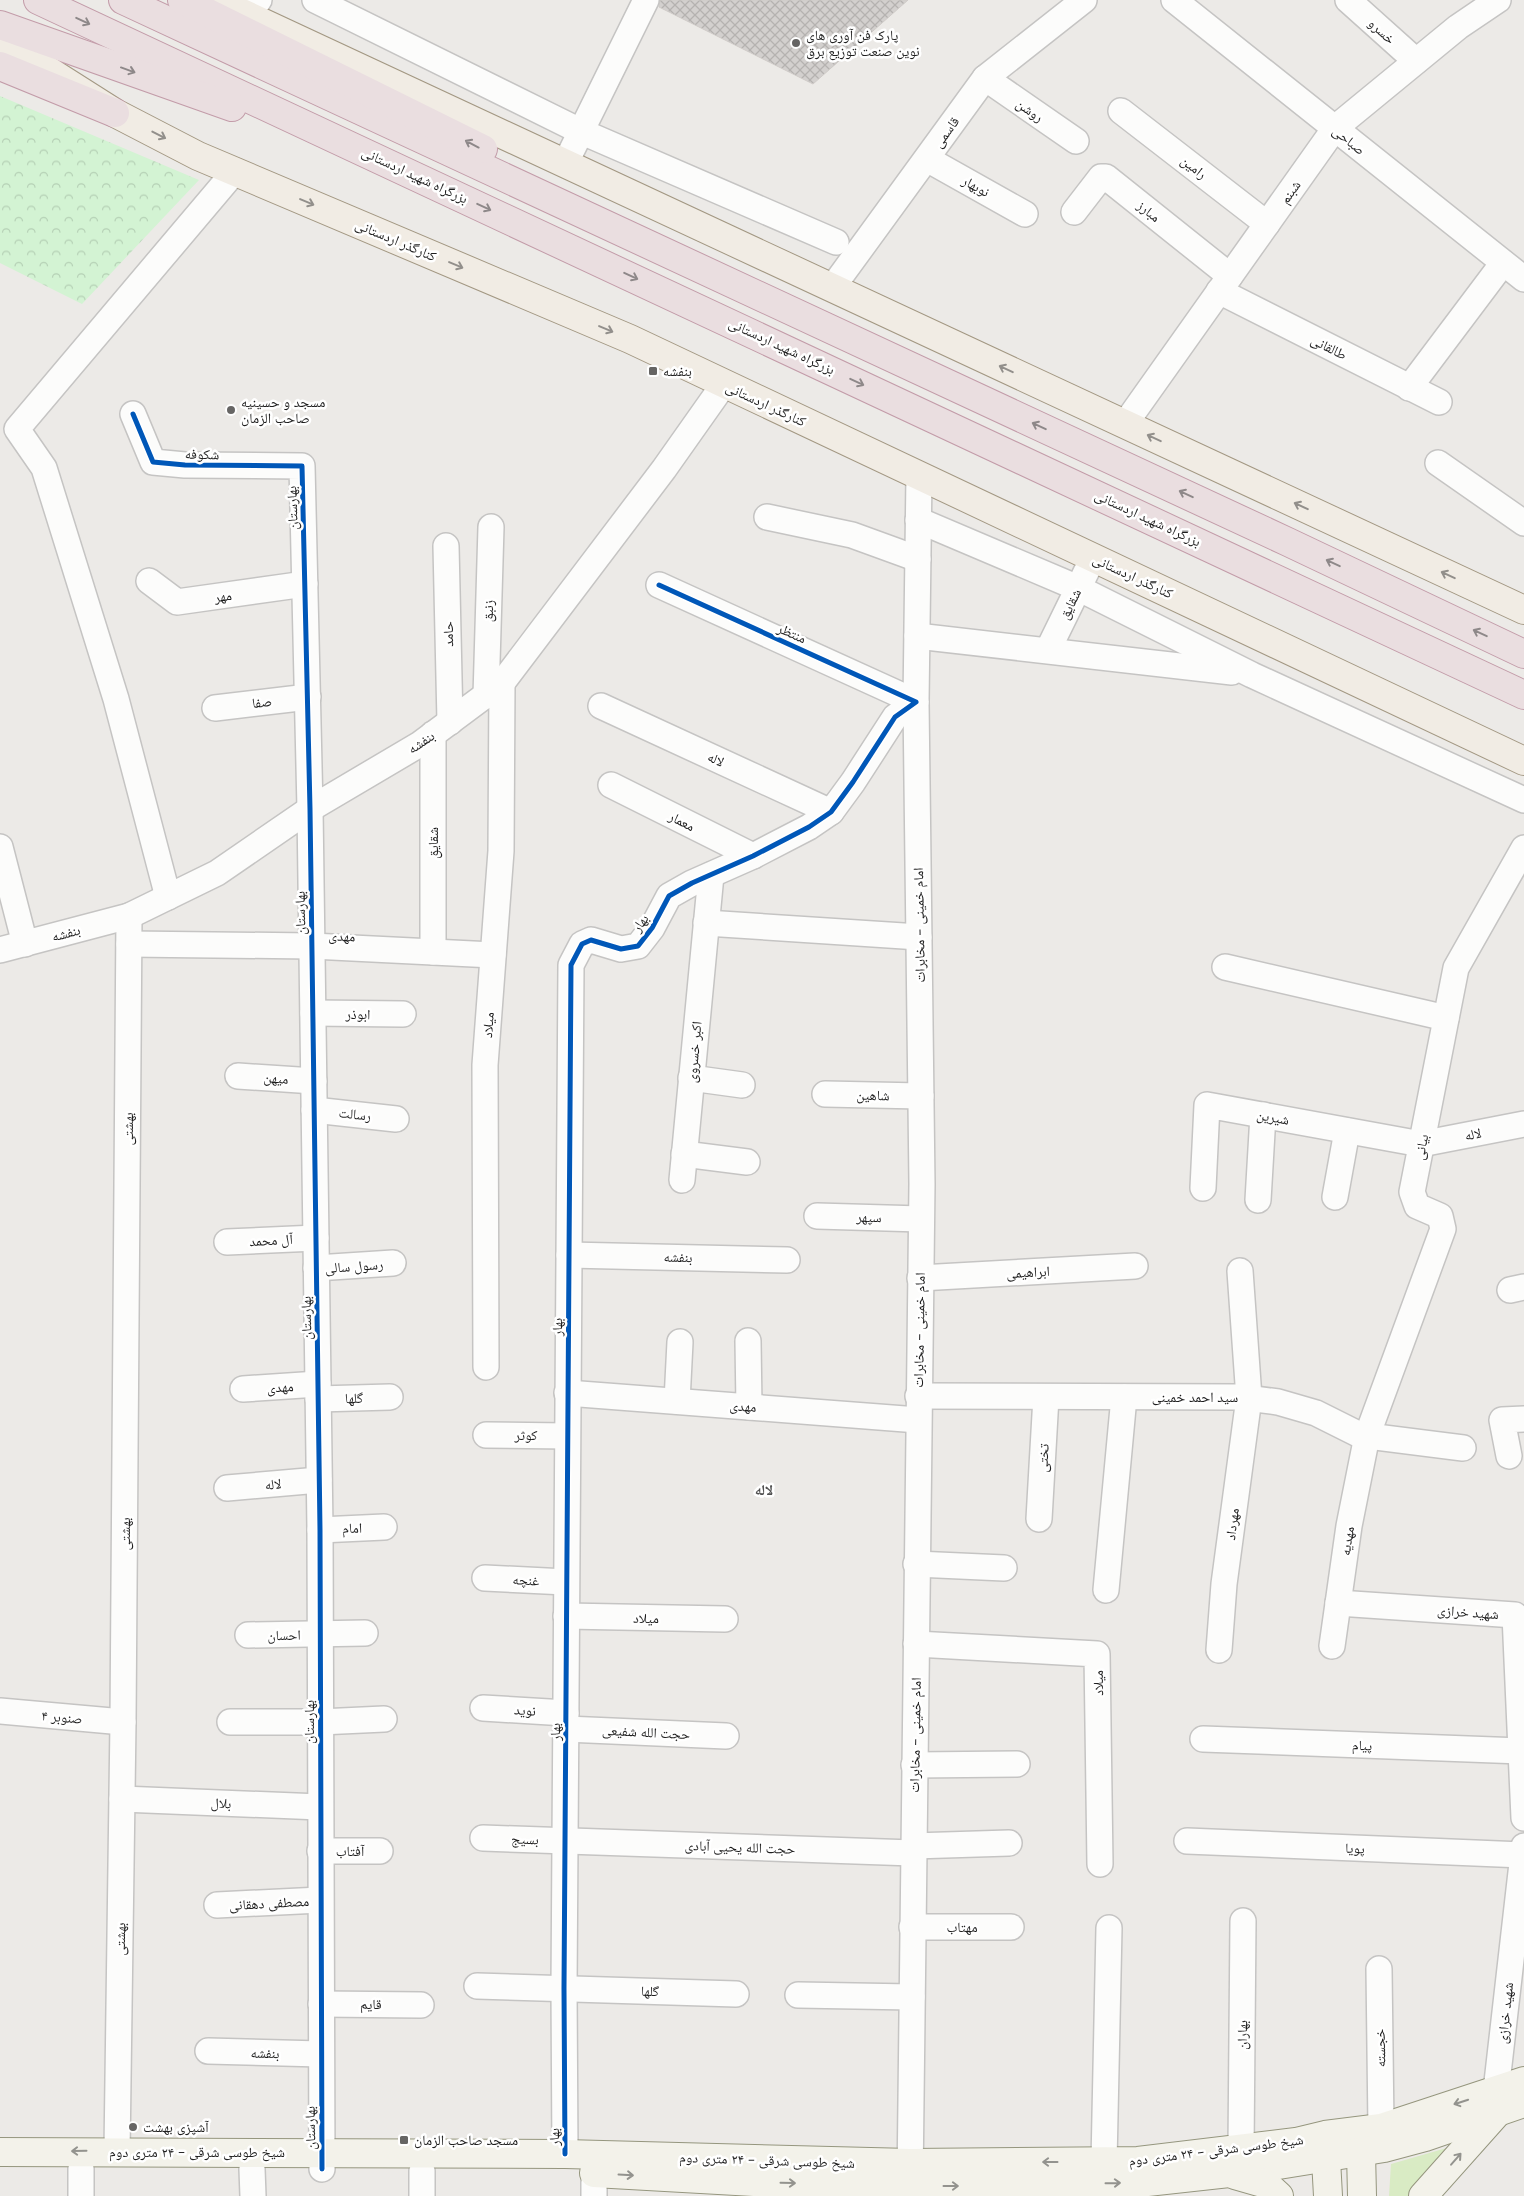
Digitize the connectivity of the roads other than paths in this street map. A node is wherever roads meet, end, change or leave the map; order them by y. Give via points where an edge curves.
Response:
1 (38, 0) edge
2 (123, 0) edge
3 (182, 0) edge
4 (214, 0) edge
5 (315, 0) edge
6 (646, 0) edge
7 (1084, 0) edge
8 (1174, 0) edge
9 (1348, 0) edge
10 (1498, 0) edge
11 (253, 8) edge
12 (0, 25) edge
13 (0, 40) edge
14 (1416, 61) junction
15 (0, 66) edge
16 (985, 78) junction
17 (1121, 110) dead end
18 (115, 113) junction
19 (1334, 128) junction
20 (580, 131) junction
21 (1076, 141) dead end
22 (927, 159) junction
23 (565, 164) junction
24 (394, 165) junction
25 (235, 171) junction
26 (1074, 212) dead end
27 (1025, 214) dead end
28 (1267, 224) junction
29 (836, 242) dead end
30 (1503, 263) junction
31 (1524, 279) edge
32 (1225, 284) junction
33 (832, 288) junction
34 (794, 313) junction
35 (724, 384) junction
36 (1409, 388) junction
37 (1438, 402) dead end
38 (133, 414) dead end
39 (1125, 424) junction
40 (1438, 463) dead end
41 (302, 466) joint
42 (919, 476) junction
43 (767, 517) dead end
44 (918, 520) junction
45 (1524, 523) edge
46 (491, 527) dead end
47 (446, 546) dead end
48 (1093, 558) junction
49 (918, 559) junction
50 (149, 580) dead end
51 (305, 584) junction
52 (658, 585) dead end
53 (1078, 588) junction
54 (1524, 610) edge
55 (917, 636) junction
56 (1048, 650) junction
57 (1524, 654) edge
58 (1252, 675) junction
59 (494, 689) junction
60 (1524, 695) edge
61 (1387, 696) junction
62 (308, 697) junction
63 (916, 702) junction
64 (601, 706) dead end
65 (215, 708) dead end
66 (441, 728) junction
67 (1378, 732) junction
68 (1524, 761) edge
69 (611, 785) dead end
70 (1524, 800) edge
71 (310, 809) junction
72 (831, 812) junction
73 (0, 847) edge
74 (1524, 848) edge
75 (753, 856) junction
76 (711, 875) junction
77 (168, 897) junction
78 (129, 916) junction
79 (706, 923) junction
80 (919, 938) junction
81 (25, 944) junction
82 (129, 944) junction
83 (312, 946) junction
84 (0, 950) edge
85 (433, 952) junction
86 (493, 955) junction
87 (1225, 967) dead end
88 (313, 1013) junction
89 (404, 1014) dead end
90 (1446, 1018) junction
91 (238, 1076) dead end
92 (692, 1078) junction
93 (314, 1081) junction
94 (742, 1085) dead end
95 (825, 1094) dead end
96 (921, 1096) junction
97 (314, 1110) junction
98 (1263, 1115) junction
99 (396, 1119) dead end
100 (1524, 1124) edge
101 (1347, 1131) junction
102 (1421, 1144) junction
103 (684, 1154) junction
104 (747, 1162) dead end
105 (682, 1180) dead end
106 (1203, 1188) dead end
107 (1336, 1197) dead end
108 (1258, 1200) dead end
109 (817, 1216) dead end
110 (921, 1219) junction
111 (316, 1238) junction
112 (227, 1242) dead end
113 (569, 1255) junction
114 (787, 1260) dead end
115 (393, 1263) dead end
116 (1135, 1266) dead end
117 (316, 1268) junction
118 (1240, 1271) dead end
119 (920, 1278) junction
120 (748, 1340) dead end
121 (680, 1342) dead end
122 (486, 1367) dead end
123 (243, 1389) dead end
124 (318, 1392) junction
125 (568, 1393) junction
126 (390, 1397) dead end
127 (1046, 1397) junction
128 (1124, 1397) junction
129 (1249, 1398) junction
130 (677, 1401) junction
131 (749, 1407) junction
132 (918, 1408) junction
133 (1524, 1419) edge
134 (486, 1435) dead end
135 (567, 1436) junction
136 (1367, 1436) junction
137 (1463, 1448) dead end
138 (1508, 1456) dead end
139 (319, 1480) junction
140 (228, 1488) dead end
141 (1039, 1519) dead end
142 (384, 1527) dead end
143 (320, 1530) junction
144 (916, 1564) junction
145 (1004, 1568) dead end
146 (485, 1578) dead end
147 (566, 1582) junction
148 (1106, 1590) dead end
149 (1338, 1603) junction
150 (566, 1616) junction
151 (725, 1619) dead end
152 (365, 1633) dead end
153 (320, 1634) junction
154 (248, 1635) dead end
155 (916, 1644) junction
156 (1332, 1646) dead end
157 (1219, 1650) dead end
158 (483, 1708) dead end
159 (0, 1711) edge
160 (384, 1719) dead end
161 (566, 1721) junction
162 (123, 1722) junction
163 (230, 1722) dead end
164 (320, 1722) junction
165 (726, 1736) dead end
166 (1203, 1739) dead end
167 (1521, 1751) junction
168 (1017, 1764) dead end
169 (914, 1765) junction
170 (122, 1798) junction
171 (320, 1808) junction
172 (1524, 1812) edge
173 (1524, 1818) edge
174 (483, 1838) dead end
175 (566, 1840) junction
176 (1187, 1841) dead end
177 (1009, 1843) dead end
178 (913, 1849) junction
179 (320, 1851) junction
180 (380, 1851) dead end
181 (1524, 1851) edge
182 (1100, 1864) dead end
183 (320, 1900) junction
184 (217, 1905) dead end
185 (1243, 1921) dead end
186 (912, 1927) junction
187 (1011, 1927) dead end
188 (1109, 1928) dead end
189 (1379, 1969) dead end
190 (477, 1986) dead end
191 (564, 1988) junction
192 (736, 1994) dead end
193 (798, 1995) dead end
194 (912, 1998) junction
195 (320, 2004) junction
196 (421, 2005) dead end
197 (208, 2051) dead end
198 (321, 2054) junction
199 (1524, 2081) edge
200 (1507, 2101) edge
201 (1366, 2137) junction
202 (1326, 2147) junction
203 (1241, 2149) junction
204 (117, 2151) junction
205 (0, 2152) edge
206 (566, 2154) junction
207 (322, 2161) junction
208 (1104, 2162) junction
209 (81, 2169) junction
210 (252, 2169) junction
211 (0, 2170) edge
212 (1229, 2173) junction
213 (910, 2174) junction
214 (422, 2184) edge
215 (594, 2184) edge
216 (754, 2189) edge
217 (1150, 2189) edge
218 (1066, 2190) edge
219 (988, 2191) edge
220 (81, 2196) edge
221 (253, 2196) edge
222 (1279, 2196) edge
223 (1328, 2196) edge
224 (1362, 2196) edge
225 (1424, 2196) edge

1 -> 24 highway, بزرگراه شهید اردستانی
2 - 34 highway
34 -> 3 highway via 424,118
4 - 11 main road
5 - 20 street
6 - 20 street
7 - 16 street, قاسمی
8 - 19 street, صباحی
9 - 14 street, خسرو
10 - 14 street, شبنم
11 - 23 main road
12 -> 24 highway
13 - 18 main road
14 - 19 street, شبنم
15 - 18 highway, کنارگذر اردستانی
16 - 21 street, روشن
16 - 22 street, قاسمی
17 - 28 street, رامین
18 -> 25 main road, کنارگذر اردستانی via 198,156
19 - 28 street, شبنم
19 - 30 street, صباحی
20 - 23 street
20 - 29 street
22 - 27 street, نوبهار
22 - 33 street, قاسمی
23 - 33 main road
24 -> 60 highway, بزرگراه شهید اردستانی
25 -> 35 main road, کنارگذر اردستانی via 630,339
25 - 77 street via 17,429 44,468 116,699
26 - 32 street, مبارز via 1101,177 1106,177
28 - 32 street, شبنم
30 - 31 street, صباحی
30 - 36 street
32 - 36 street, طالقانی
32 - 39 street, شبنم
39 -> 33 main road
57 -> 34 highway
35 - 42 main road, کنارگذر اردستانی
35 - 59 street, بنفشه via 664,469
36 - 37 street, طالقانی
38 - 41 street, شکوفه via 153,462
54 -> 39 main road
40 - 45 street
41 - 51 street, بهارستان
42 - 44 street, امام خمینی - مخابرات
42 - 48 main road, کنارگذر اردستانی
43 - 49 street via 852,535
44 - 49 street, امام خمینی - مخابرات
44 - 53 street
46 - 59 street, زنبق
47 - 66 street, حامد
48 - 53 street, شقایق
48 - 61 main road, کنارگذر اردستانی
49 - 55 street, امام خمینی - مخابرات
50 - 51 street, مهر via 177,602
51 - 62 street, بهارستان
52 - 63 street, منتظر
53 - 56 street, شقایق
53 - 58 street
55 - 56 street
55 - 63 street, امام خمینی - مخابرات
56 - 58 street
58 - 67 street
59 - 66 street, بنفشه
59 - 86 street, میلاد via 501,851
61 - 67 street
61 - 68 main road, کنارگذر اردستانی
62 - 65 street, صفا
62 - 71 street, بهارستان
63 - 72 street, بهار via 895,717
63 - 80 street, امام خمینی - مخابرات
64 - 72 street, لاله
66 - 71 street, بنفشه
66 - 85 street, شقایق
67 - 70 street
69 - 75 street, معمار
71 - 77 street, بنفشه via 217,873
71 - 83 street, بهارستان
72 - 75 street, بهار
73 - 81 street
74 - 90 street, بیانی via 1456,968
75 - 76 street, بهار
76 - 79 street, اکبر خسروی
76 - 113 street, بهار via 669,896 638,946 621,949 591,940 582,944 572,965
77 - 78 street, بنفشه
78 - 81 street, بنفشه
78 - 82 street, بهشتی
79 - 80 street
79 - 92 street, اکبر خسروی
80 - 96 street, امام خمینی - مخابرات
81 - 84 street, بنفشه
82 - 83 street, مهدی
82 - 162 street, بهشتی
83 - 85 street, مهدی
83 - 88 street, بهارستان
85 - 86 street, مهدی
86 - 122 street, میلاد via 485,1065
87 - 90 street
88 - 89 street, ابوذر
88 - 93 street, بهارستان
90 - 102 street, بیانی
91 - 93 street, میهن
92 - 94 street
92 - 103 street, اکبر خسروی
93 - 97 street, بهارستان
95 - 96 street, شاهین
96 - 110 street, امام خمینی - مخابرات
97 - 99 street, رسالت
97 - 111 street, بهارستان
98 - 101 street, شیرین
98 - 106 street, شیرین via 1207,1105
98 - 108 street
100 - 102 street, لاله
101 - 102 street, شیرین
101 - 107 street
102 - 136 street, بیانی via 1412,1192 1417,1206 1440,1216 1443,1229
103 - 104 street
103 - 105 street, اکبر خسروی
109 - 110 street, سپهر
110 - 119 street, امام خمینی - مخابرات
111 - 112 street, آل محمد
111 - 117 street, بهارستان
113 - 114 street, بنفشه
113 - 125 street, بهار
115 - 117 street, رسول سالی
116 - 119 street, ابراهیمی
117 - 124 street, بهارستان
118 - 129 street, مهرداد
119 - 132 street, امام خمینی - مخابرات
120 - 131 street
121 - 130 street
123 - 124 street, مهدی
124 - 126 street, گلها
124 - 139 street, بهارستان
125 - 130 street, مهدی
125 - 135 street, بهار
127 - 128 street, سید احمد خمینی
127 - 132 street, سید احمد خمینی
127 - 141 street, تختی
128 - 129 street, سید احمد خمینی
128 - 148 street
129 - 136 street, سید احمد خمینی via 1316,1413
129 - 157 street, مهرداد via 1224,1584
130 - 131 street, مهدی
131 - 132 street, مهدی
132 - 144 street, امام خمینی - مخابرات
133 - 138 street via 1502,1420
134 - 135 street, کوثر
135 - 147 street, بهار
136 - 137 street, سید احمد خمینی
136 - 149 street, مهدیه
139 - 140 street, لاله
139 - 143 street, بهارستان
142 - 143 street, امام
143 - 153 street, بهارستان
144 - 145 street
144 - 155 street, امام خمینی - مخابرات
146 - 147 street, غنچه
147 - 150 street, بهار
149 - 156 street, مهدیه
149 - 167 street, شهید خرازی via 1516,1615
150 - 151 street, میلاد
150 - 161 street, بهار
152 - 153 street, احسان
153 - 154 street, احسان
153 - 164 street, بهارستان
155 - 169 street, امام خمینی - مخابرات
155 - 182 street, میلاد via 1097,1654
158 - 161 street, نوید
159 - 162 street, صنوبر ۴
160 - 164 street
161 - 165 street, حجت الله شفیعی
161 - 175 street, بهار
162 - 170 street, بهشتی
163 - 164 street
164 - 171 street, بهارستان
166 - 167 street, پیام
167 - 172 street, شهید خرازی
168 - 169 street
169 - 178 street, امام خمینی - مخابرات
170 - 171 street, بلال
170 - 204 street, بهشتی
171 - 179 street, بهارستان
172 - 173 street, شهید خرازی
174 - 175 street, بسیج
175 - 178 street, حجت الله یحیی آبادی
175 - 191 street, بهار
176 - 181 street, پویا
177 - 178 street, حجت الله یحیی آبادی
178 - 186 street, امام خمینی - مخابرات
179 - 180 street, آفتاب
179 - 183 street, بهارستان
181 - 200 street, شهید خرازی
183 - 184 street, مصطفی دهقانی
183 - 195 street, بهارستان
185 - 203 street, بهاران
186 - 187 street, مهتاب
186 - 194 street, امام خمینی - مخابرات
188 - 208 street
189 - 201 street, خجسته
190 - 191 street, گلها
191 - 192 street, گلها
191 - 206 street, بهار
193 - 194 street
194 - 213 street, امام خمینی - مخابرات
195 - 196 street, قایم
195 - 198 street, بهارستان
197 - 198 street, بنفشه
198 - 207 street, بهارستان
199 - 200 main road, شیخ طوسی شرقی - ۲۴ متری دوم
200 - 201 main road, شیخ طوسی شرقی - ۲۴ متری دوم via 1424,2137
225 -> 200 main road
201 - 202 main road, شیخ طوسی شرقی - ۲۴ متری دوم
201 - 224 main road
202 - 203 main road, شیخ طوسی شرقی - ۲۴ متری دوم via 1296,2142
202 - 212 main road, شیخ طوسی شرقی - ۲۴ متری دوم
202 - 223 main road
203 - 208 main road, شیخ طوسی شرقی - ۲۴ متری دوم
204 -> 205 main road, شیخ طوسی شرقی - ۲۴ متری دوم
204 - 207 main road, شیخ طوسی شرقی - ۲۴ متری دوم
206 - 207 main road, شیخ طوسی شرقی - ۲۴ متری دوم
206 - 213 main road, شیخ طوسی شرقی - ۲۴ متری دوم
207 - 210 main road, شیخ طوسی شرقی - ۲۴ متری دوم
207 - 214 main road, شیخ طوسی شرقی - ۲۴ متری دوم
208 -> 213 main road, شیخ طوسی شرقی - ۲۴ متری دوم
209 - 210 main road, شیخ طوسی شرقی - ۲۴ متری دوم
209 - 211 main road, شیخ طوسی شرقی - ۲۴ متری دوم
209 - 220 street
210 - 221 street
212 - 217 main road, شیخ طوسی شرقی - ۲۴ متری دوم
212 - 222 main road via 1266,2184
216 -> 213 main road, شیخ طوسی شرقی - ۲۴ متری دوم
213 -> 219 main road, شیخ طوسی شرقی - ۲۴ متری دوم
214 - 215 main road, شیخ طوسی شرقی - ۲۴ متری دوم
215 -> 216 main road, شیخ طوسی شرقی - ۲۴ متری دوم
218 -> 217 main road, شیخ طوسی شرقی - ۲۴ متری دوم
218 - 219 main road, شیخ طوسی شرقی - ۲۴ متری دوم

